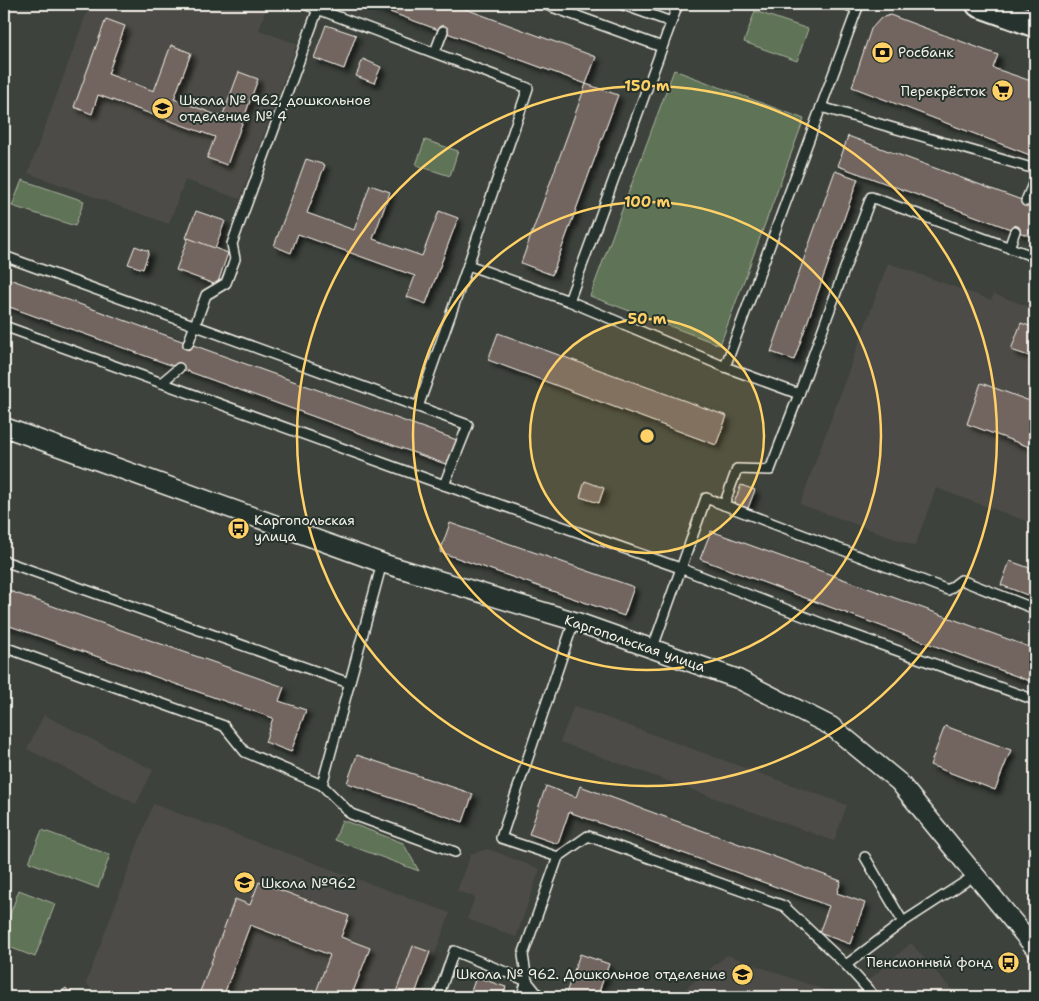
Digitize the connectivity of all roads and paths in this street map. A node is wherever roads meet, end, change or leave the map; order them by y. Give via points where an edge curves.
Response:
1 (304, 4) edge
2 (544, 4) edge
3 (621, 4) edge
4 (678, 4) edge
5 (844, 4) edge
6 (979, 4) edge
7 (858, 6) edge
8 (318, 9) junction
9 (671, 22) junction
10 (1035, 24) edge
11 (443, 31) dead end
12 (662, 47) junction
13 (435, 52) junction
14 (821, 107) junction
15 (1035, 168) edge
16 (1035, 179) edge
17 (1026, 201) dead end
18 (1015, 231) dead end
19 (1009, 248) junction
20 (4, 256) edge
21 (1035, 257) edge
22 (468, 265) junction
23 (569, 301) junction
24 (4, 326) edge
25 (195, 326) junction
26 (188, 344) dead end
27 (725, 367) junction
28 (180, 368) dead end
29 (162, 384) junction
30 (799, 394) junction
31 (418, 407) junction
32 (4, 427) edge
33 (444, 485) junction
34 (724, 505) junction
35 (4, 561) edge
36 (382, 563) junction
37 (680, 568) junction
38 (1035, 609) edge
39 (574, 621) junction
40 (4, 647) edge
41 (652, 650) junction
42 (349, 683) junction
43 (1035, 700) edge
44 (322, 785) junction
45 (455, 852) dead end
46 (558, 857) junction
47 (865, 857) dead end
48 (974, 876) junction
49 (903, 922) junction
50 (1035, 948) edge
51 (846, 965) junction
52 (527, 981) junction
53 (438, 997) edge
54 (521, 997) edge
55 (540, 997) edge
56 (875, 997) edge

1 - 8 lane
2 - 12 lane
3 - 9 lane
4 - 9 lane
5 - 7 lane
6 - 10 main road
7 - 14 lane
8 - 13 lane
8 - 25 lane via 232,244 236,259 226,283 206,295
9 - 12 lane
11 - 13 lane
12 - 23 lane
13 - 22 lane via 528,88
14 - 15 lane
14 - 27 lane
16 - 17 lane
18 - 19 lane
19 - 21 lane
19 - 30 lane via 871,197
20 - 25 lane
22 - 23 lane
22 - 31 lane
23 - 27 lane
24 - 29 lane
25 - 26 lane
25 - 31 lane
27 - 30 lane
28 - 29 lane
29 - 33 lane
30 - 34 lane via 770,470 737,469
31 - 33 lane via 468,425
32 - 36 street, Каргопольская улица
33 - 37 lane
34 - 37 lane via 706,498
34 - 38 lane via 948,590 960,580
35 - 42 lane
36 - 39 street, Каргопольская улица
36 - 42 lane
37 - 41 lane
37 - 43 lane via 826,625
39 - 41 street, Каргопольская улица
39 - 46 lane via 501,838
40 - 44 lane via 224,726 245,752
41 - 48 street, Каргопольская улица via 738,679 831,726 899,782
42 - 44 lane
44 - 45 lane via 350,814
46 - 51 lane via 588,836 784,906
46 - 52 lane via 523,955
47 - 49 lane
48 - 49 lane
48 - 50 street, Каргопольская улица
49 - 51 lane
51 - 56 lane
52 - 53 lane via 454,951
52 - 54 lane
52 - 55 lane

